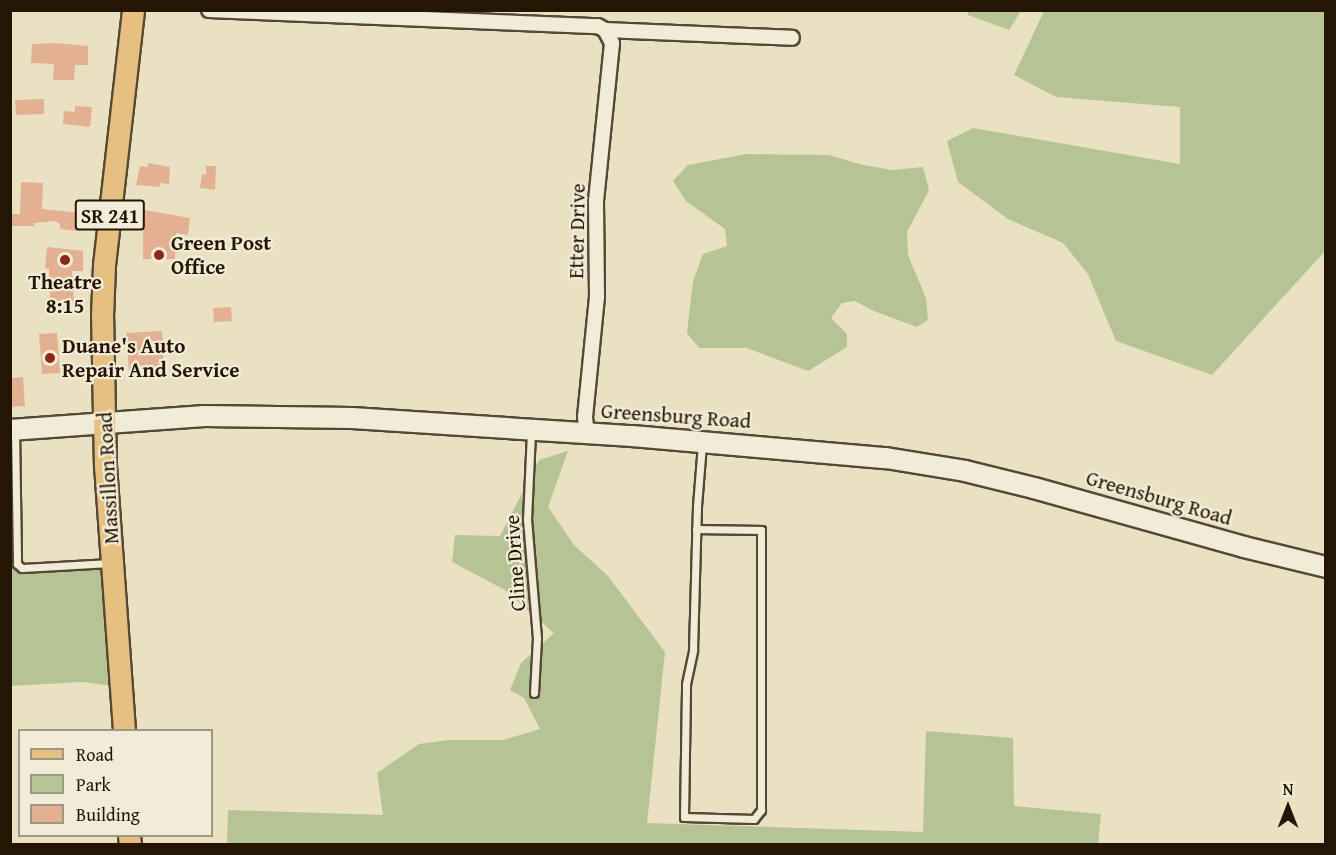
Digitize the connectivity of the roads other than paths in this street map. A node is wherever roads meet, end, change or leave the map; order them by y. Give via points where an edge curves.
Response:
1 (133, 10) edge
2 (209, 10) edge
3 (290, 12) edge
4 (605, 30) junction
5 (792, 38) dead end
6 (105, 421) junction
7 (13, 430) edge
8 (531, 430) junction
9 (587, 434) junction
10 (702, 441) junction
11 (696, 529) junction
12 (113, 563) junction
13 (1326, 567) edge
14 (534, 693) dead end
15 (124, 729) edge

1 - 6 main road, Massillon Road / SR 241 via 104,265
2 - 3 street
3 - 4 street via 598,26
4 - 5 street
4 - 9 street, Etter Drive via 612,43 596,201 597,297 585,417
6 - 7 main road, Greensburg Road
6 - 8 main road, Greensburg Road via 265,416
6 - 12 main road, Massillon Road / SR 241
7 - 12 lane via 17,564 22,568
8 - 9 main road, Greensburg Road
8 - 14 lane, Cline Drive via 527,519 537,626
9 - 10 main road, Greensburg Road
10 - 11 lane
10 - 13 main road, Greensburg Road via 886,458 965,471
11 - 11 lane via 693,650 686,684 684,817 754,819 761,810 761,530
12 - 15 main road, Massillon Road / SR 241

